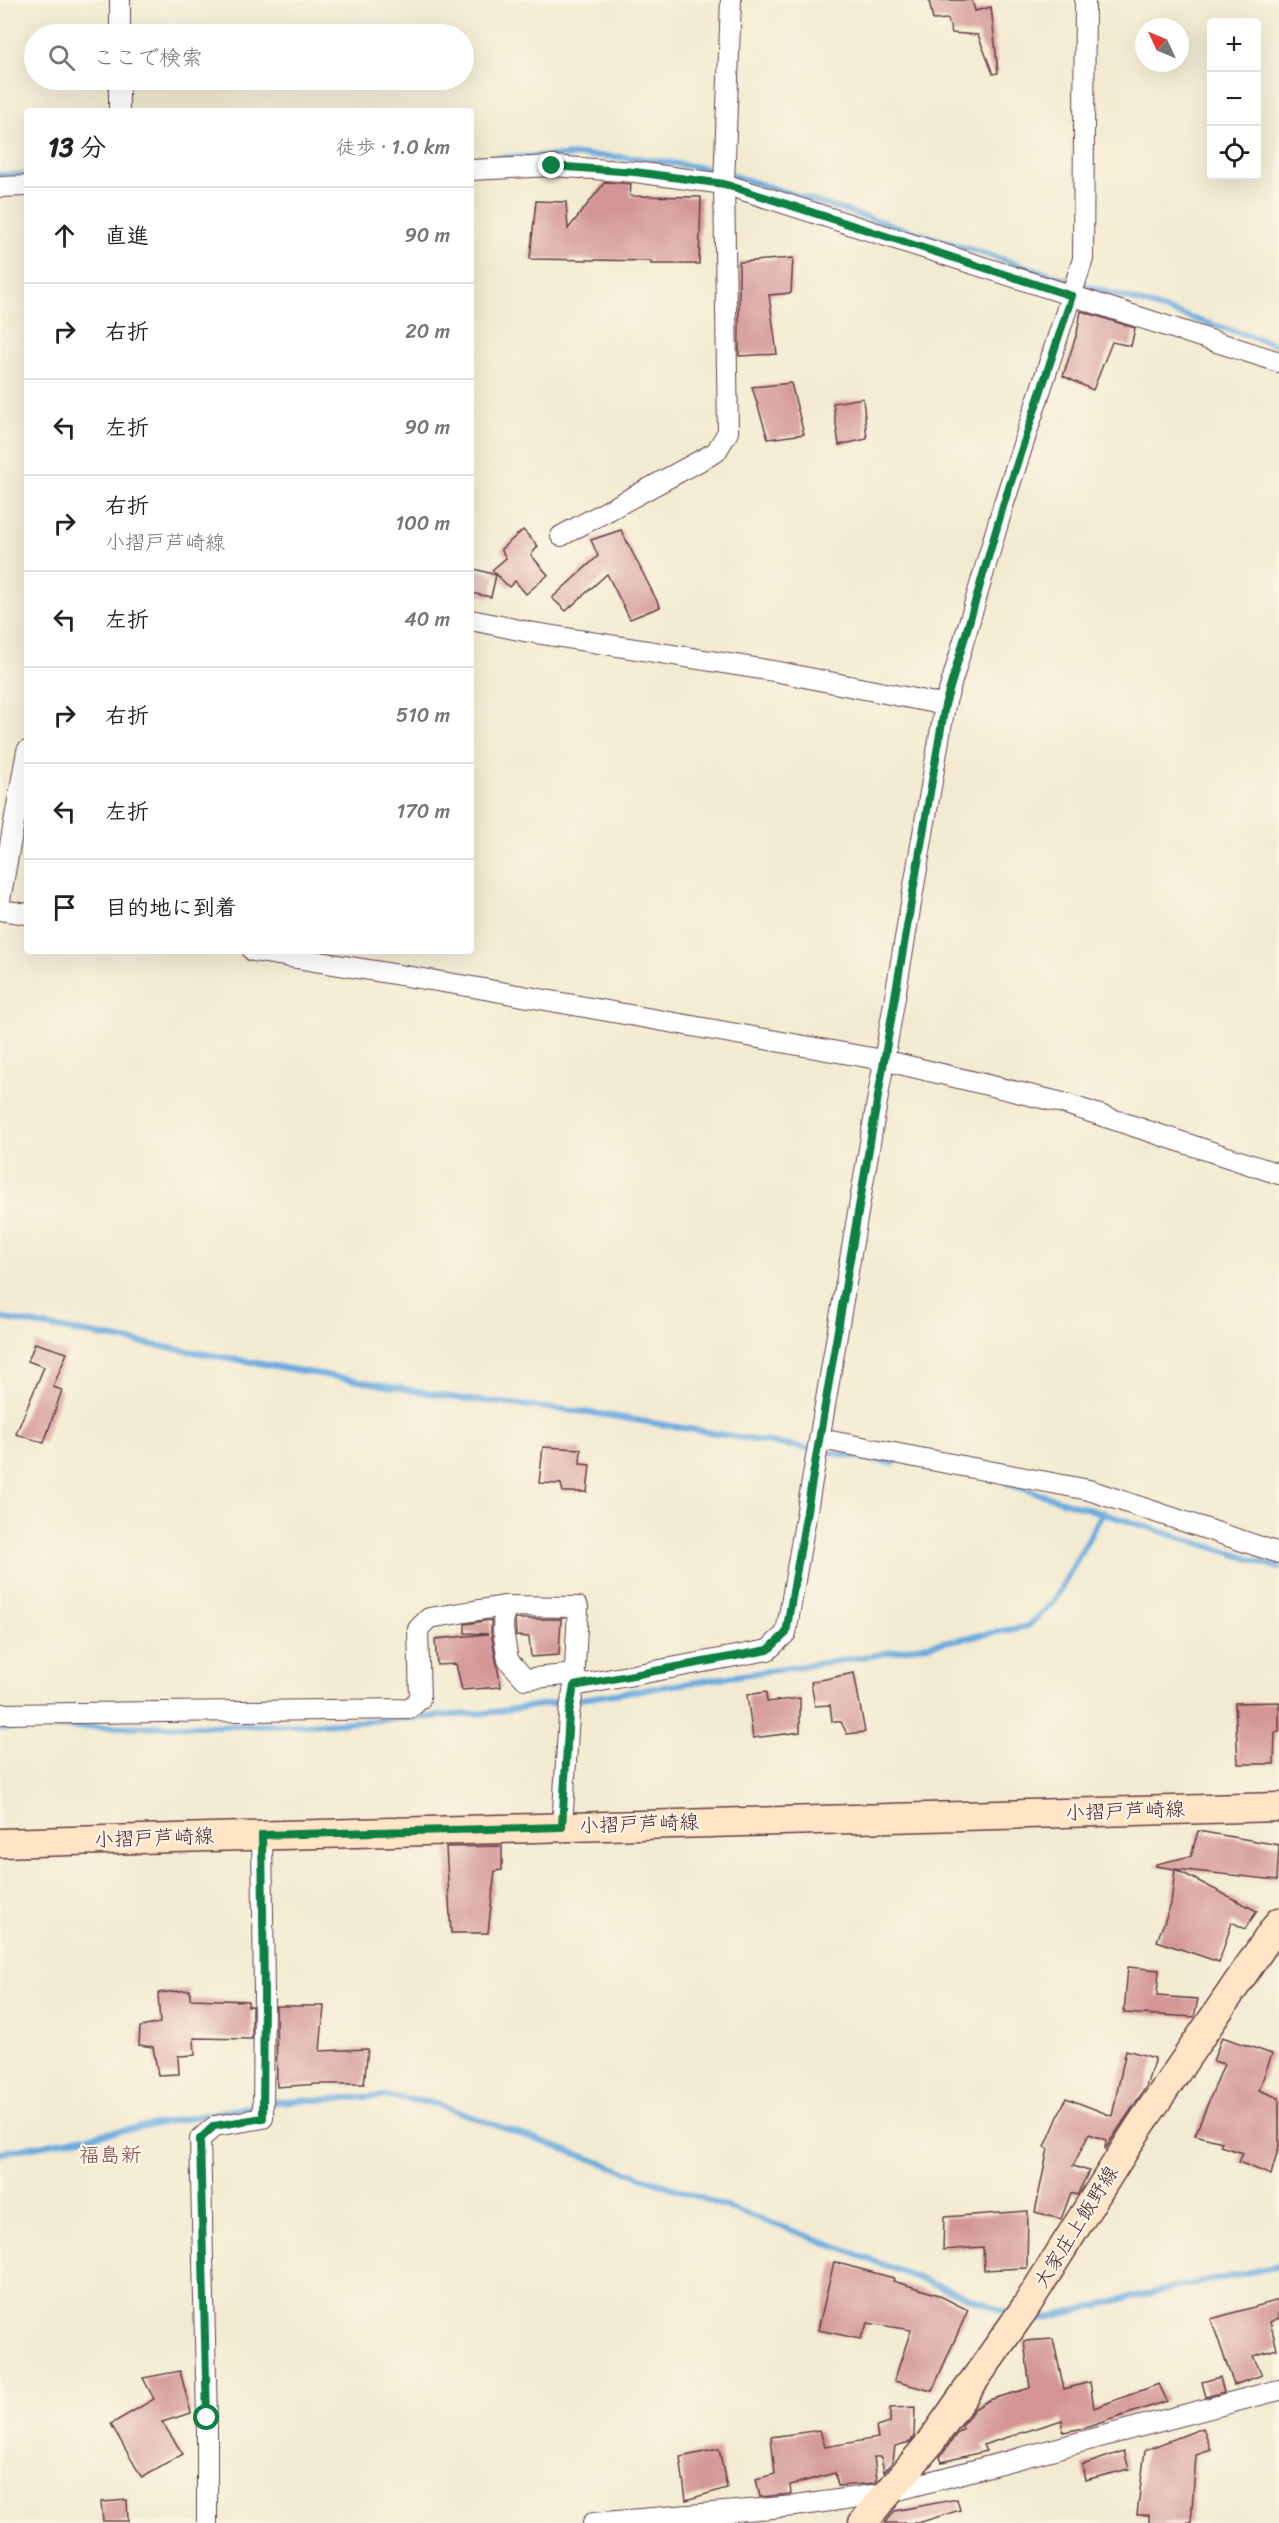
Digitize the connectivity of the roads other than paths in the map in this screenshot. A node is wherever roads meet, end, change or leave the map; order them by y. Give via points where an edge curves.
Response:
1 (120, 0) edge
2 (731, 0) edge
3 (1085, 0) edge
4 (120, 24) edge
5 (120, 90) edge
6 (119, 108) edge
7 (474, 170) edge
8 (724, 184) junction
9 (24, 186) edge
10 (0, 187) edge
11 (1072, 296) junction
12 (1279, 362) edge
13 (561, 536) dead end
14 (474, 621) edge
15 (945, 705) junction
16 (24, 768) edge
17 (0, 900) edge
18 (0, 910) edge
19 (24, 914) edge
20 (271, 954) edge
21 (883, 1060) junction
22 (1279, 1174) edge
23 (820, 1439) junction
24 (1279, 1553) edge
25 (504, 1606) junction
26 (575, 1680) junction
27 (0, 1714) edge
28 (1279, 1807) edge
29 (562, 1827) junction
30 (262, 1835) junction
31 (0, 1843) edge
32 (1279, 1922) edge
33 (1279, 2390) edge
34 (887, 2493) junction
35 (207, 2523) edge
36 (593, 2523) edge
37 (863, 2523) edge

1 - 4 street
2 - 8 street
3 - 11 street via 1083,259
5 - 6 street
7 - 8 street via 552,166
8 - 11 street
8 - 13 street via 728,432 716,452
9 - 10 street
11 - 12 street
11 - 15 street via 1004,503
14 - 15 street via 779,672
15 - 21 street
16 - 17 street
18 - 19 street
20 - 21 street
21 - 22 street via 1063,1103
21 - 23 street
23 - 24 street via 1089,1490
23 - 26 street via 786,1633 768,1650
25 - 26 street via 508,1660 525,1679
25 - 26 street via 578,1607
25 - 27 street via 429,1618 418,1629 420,1699 409,1709
26 - 29 street
28 - 29 main road, 小摺戸芦崎線
29 - 30 main road, 小摺戸芦崎線
30 - 31 main road, 小摺戸芦崎線
30 - 35 street via 263,2118 214,2126 200,2139
32 - 34 main road, 大家庄上飯野線 via 1138,2127 1025,2308 930,2443
33 - 34 street
34 - 36 street via 795,2506
34 - 37 main road, 大家庄上飯野線

